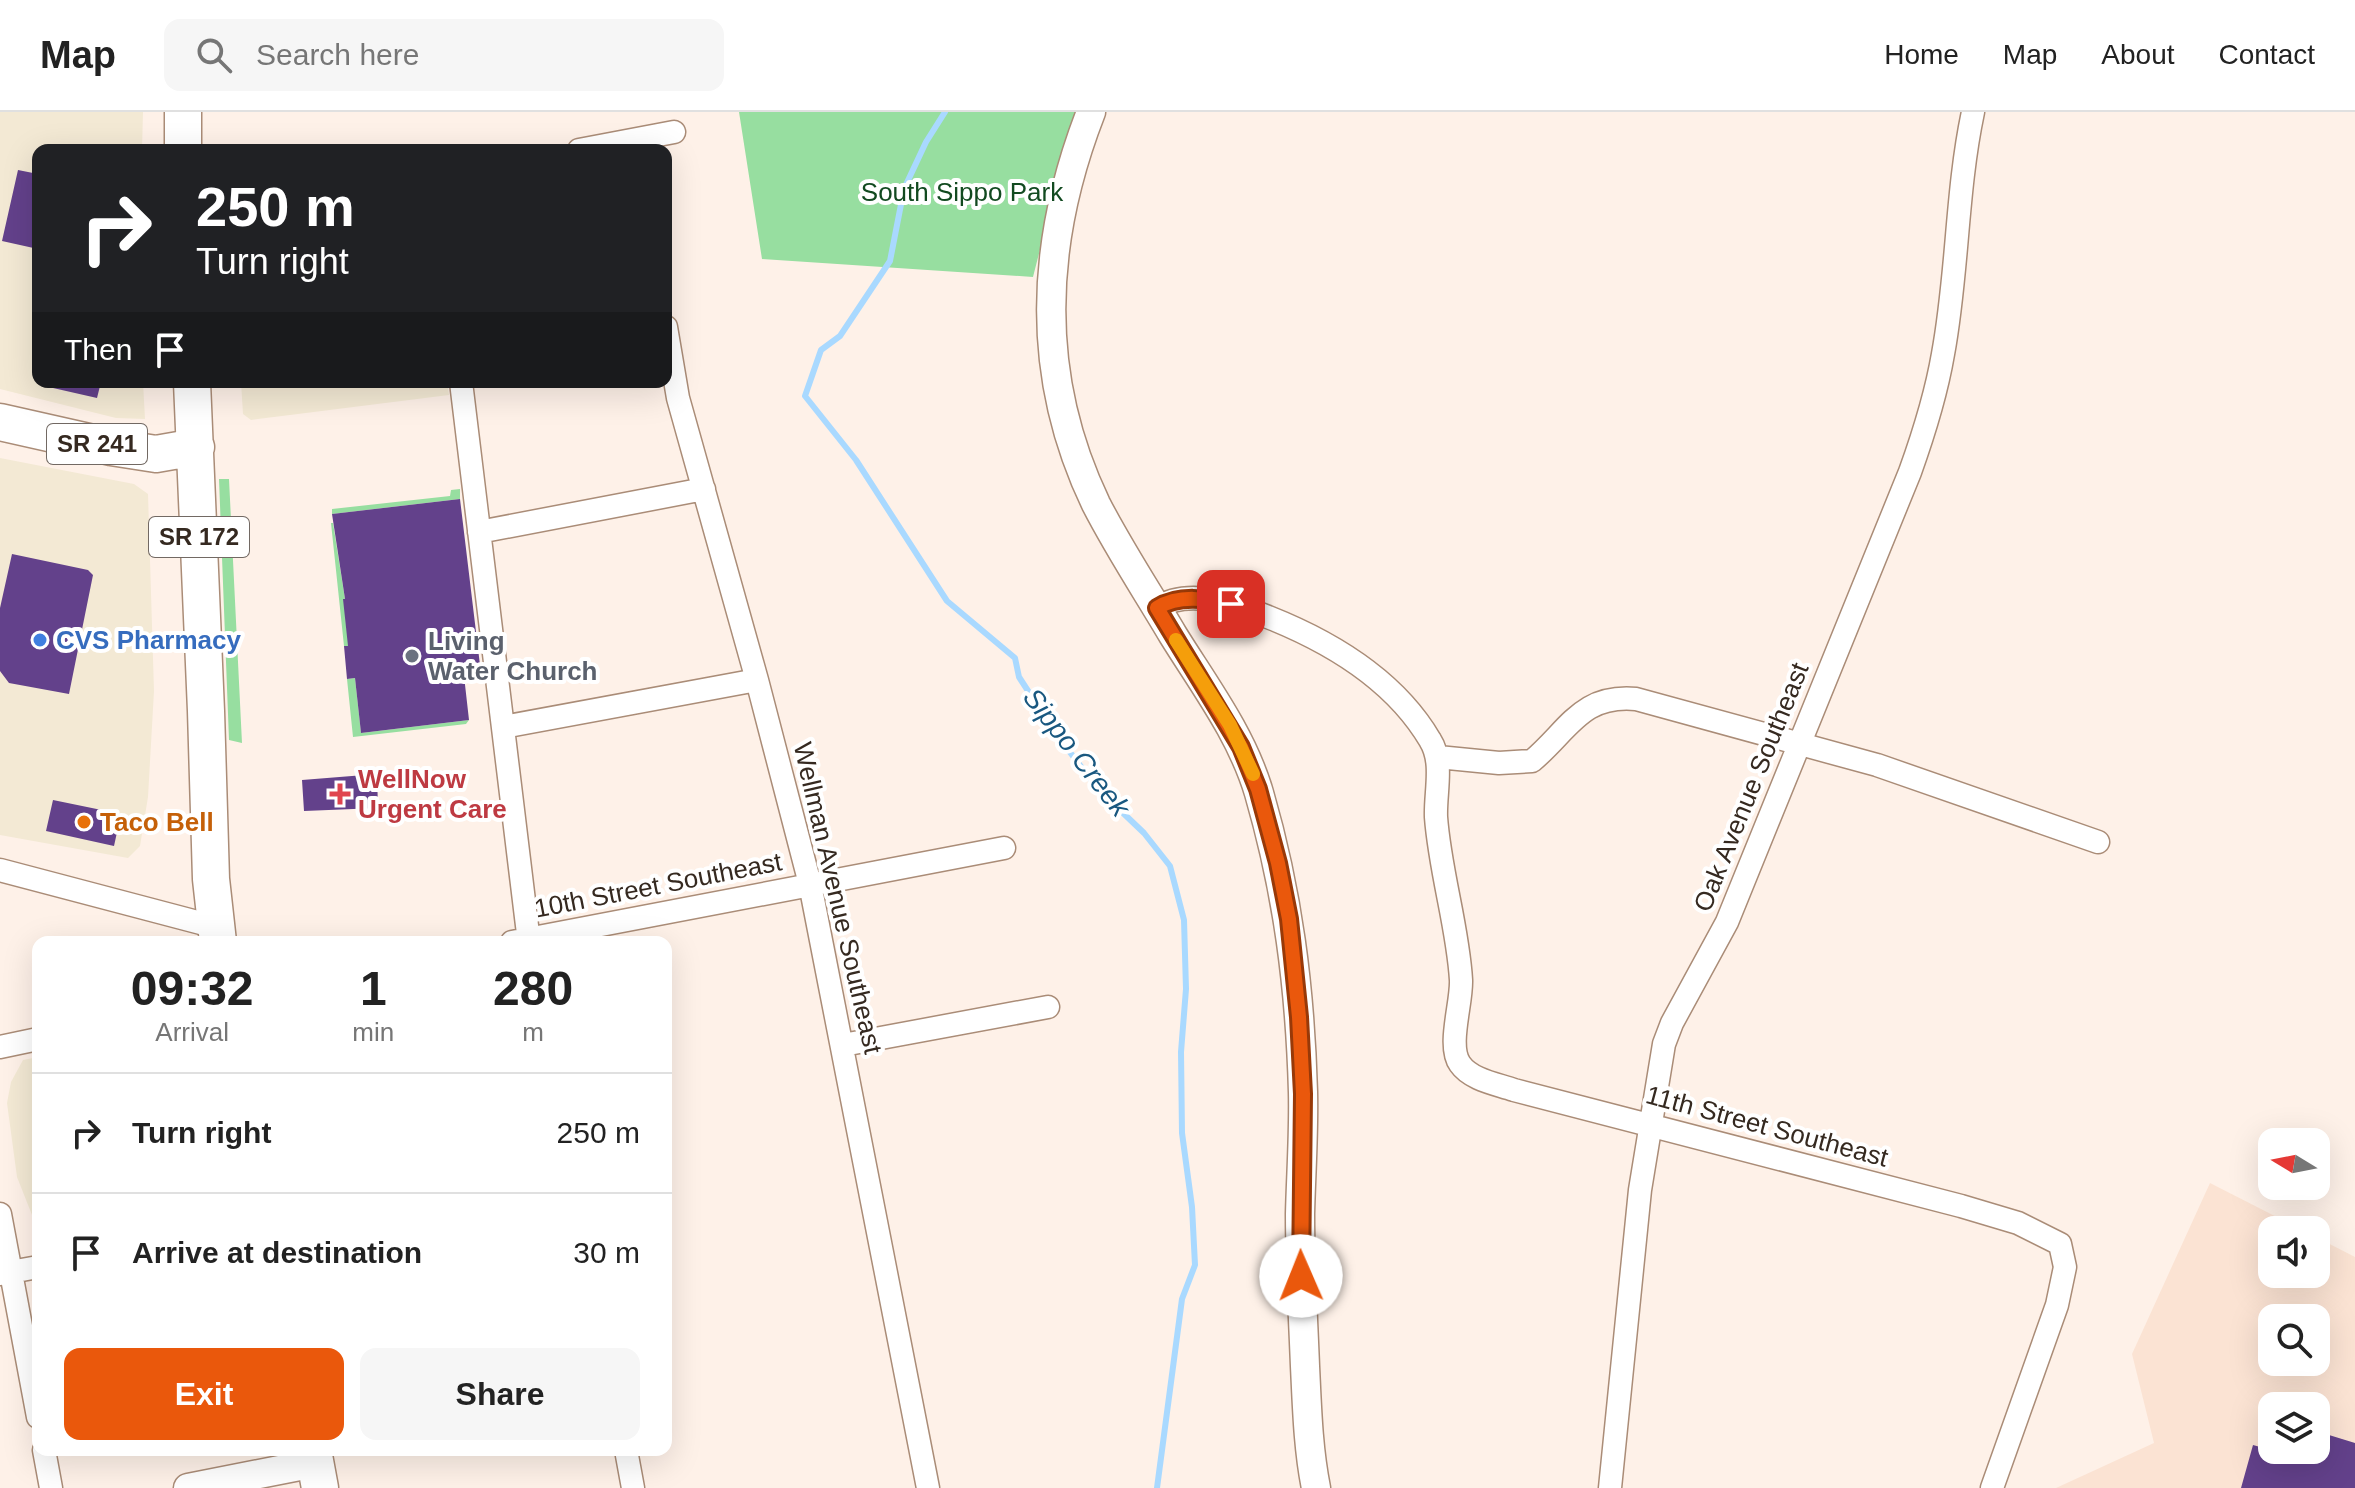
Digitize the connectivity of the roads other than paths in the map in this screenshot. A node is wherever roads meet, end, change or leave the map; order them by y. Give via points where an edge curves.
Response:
1 (183, 112) edge
2 (1091, 112) edge
3 (1973, 112) edge
4 (674, 132) dead end
5 (183, 144) edge
6 (645, 144) edge
7 (672, 362) edge
8 (192, 388) edge
9 (462, 388) edge
10 (0, 422) edge
11 (196, 447) junction
12 (704, 489) junction
13 (479, 532) junction
14 (1157, 608) junction
15 (757, 680) junction
16 (503, 727) junction
17 (1800, 745) junction
18 (1438, 757) junction
19 (2098, 842) dead end
20 (1004, 848) dead end
21 (0, 870) edge
22 (810, 884) junction
23 (217, 934) edge
24 (523, 936) edge
25 (548, 936) edge
26 (1048, 1007) dead end
27 (32, 1040) edge
28 (843, 1045) junction
29 (0, 1047) edge
30 (1649, 1123) junction
31 (0, 1214) edge
32 (32, 1268) edge
33 (6, 1273) edge
34 (32, 1390) edge
35 (45, 1456) edge
36 (627, 1456) edge
37 (316, 1467) edge
38 (51, 1488) edge
39 (188, 1488) edge
40 (633, 1488) edge
41 (928, 1488) edge
42 (1316, 1488) edge
43 (1610, 1488) edge
44 (1992, 1488) edge

1 - 5 main road
2 - 14 street via 1059,221 1051,318 1055,380 1072,446 1095,500
3 - 17 street, Oak Avenue Southeast via 1934,396 1910,472
4 - 6 street
7 - 12 street, Wellman Avenue Southeast
8 - 11 main road, SR 172
9 - 13 street
10 - 11 main road, SR 241 via 156,454
11 - 23 main road, SR 172
12 - 13 street
12 - 15 street, Wellman Avenue Southeast
13 - 16 street
14 - 18 street via 1171,600 1215,601 1247,608 1325,643 1391,691 1431,740
14 - 42 street via 1250,765 1289,919 1303,1094 1300,1216 1307,1412
15 - 16 street
15 - 22 street, Wellman Avenue Southeast
16 - 24 street
17 - 18 street via 1617,697 1589,706 1532,761
17 - 19 street via 1930,782
17 - 30 street, Oak Avenue Southeast via 1727,922 1672,1023
18 - 30 street, 11th Street Southeast via 1438,842 1461,978 1455,1041 1460,1065 1487,1081
20 - 22 street, 10th Street Southeast
21 - 23 street
22 - 25 street, 10th Street Southeast
22 - 28 street, Wellman Avenue Southeast
26 - 28 street
27 - 29 street
28 - 41 street, Wellman Avenue Southeast
30 - 43 street, Oak Avenue Southeast
30 - 44 street, 11th Street Southeast via 2018,1223 2060,1244 2065,1267 2057,1305
31 - 33 street
32 - 33 street
33 - 34 street
35 - 38 street
36 - 40 street
37 - 39 street

